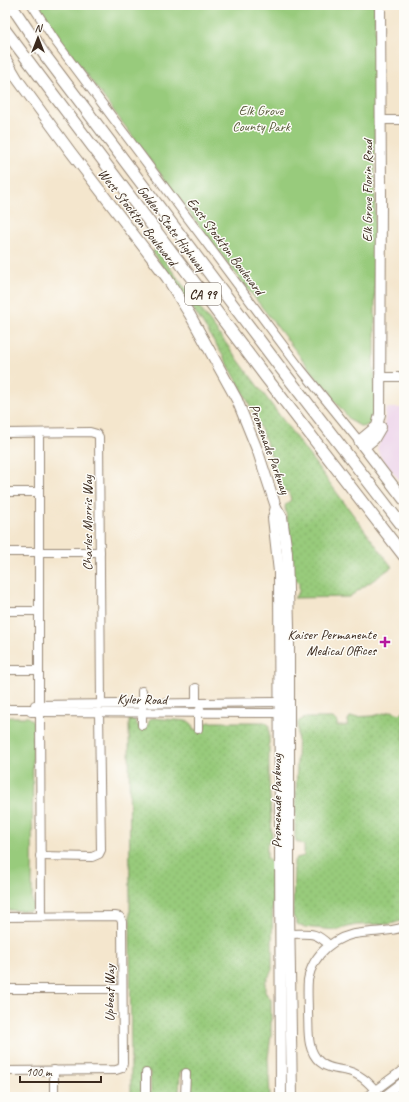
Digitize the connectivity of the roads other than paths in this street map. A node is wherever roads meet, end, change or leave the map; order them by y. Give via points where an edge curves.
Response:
1 (11, 5) edge
2 (32, 5) edge
3 (380, 5) edge
4 (5, 30) edge
5 (5, 58) edge
6 (380, 120) junction
7 (404, 120) edge
8 (380, 377) junction
9 (404, 377) edge
10 (237, 400) joint
11 (5, 433) edge
12 (38, 433) junction
13 (362, 444) junction
14 (5, 492) edge
15 (39, 492) junction
16 (404, 500) edge
17 (276, 507) junction
18 (404, 528) edge
19 (5, 552) edge
20 (39, 552) junction
21 (100, 552) junction
22 (404, 556) edge
23 (283, 588) junction
24 (5, 611) edge
25 (39, 611) junction
26 (5, 670) edge
27 (39, 670) junction
28 (196, 688) dead end
29 (142, 691) dead end
30 (196, 702) junction
31 (250, 702) junction
32 (278, 702) junction
33 (142, 703) junction
34 (5, 705) edge
35 (100, 707) junction
36 (39, 708) junction
37 (5, 709) edge
38 (5, 712) edge
39 (142, 712) junction
40 (198, 713) junction
41 (279, 713) junction
42 (142, 725) dead end
43 (198, 730) dead end
44 (285, 851) junction
45 (40, 856) junction
46 (41, 916) junction
47 (5, 917) edge
48 (404, 927) edge
49 (291, 934) junction
50 (329, 945) junction
51 (5, 989) edge
52 (122, 989) junction
53 (404, 1069) edge
54 (54, 1070) junction
55 (5, 1071) edge
56 (146, 1073) dead end
57 (186, 1074) dead end
58 (404, 1081) edge
59 (376, 1090) junction
60 (186, 1095) edge
61 (54, 1097) edge
62 (146, 1097) edge
63 (281, 1097) edge
64 (292, 1097) edge
65 (366, 1097) edge
66 (382, 1097) edge

1 - 18 highway, Golden State Highway / CA 99 via 44,54
2 - 13 street, East Stockton Boulevard via 56,42 290,356
3 - 6 main road, Elk Grove Florin Road
4 - 22 highway, Golden State Highway / CA 99
5 - 10 main road, West Stockton Boulevard via 61,139 167,278
6 - 7 street
6 - 8 main road, Elk Grove Florin Road
8 - 9 street
8 - 13 main road, Elk Grove Florin Road via 380,414 377,426
10 - 17 main road, Promenade Parkway
11 - 12 street, Charles Morris Way
12 - 15 street
12 - 21 street, Charles Morris Way via 97,434
13 - 16 main road, East Stockton Boulevard
14 - 15 street
15 - 20 street
17 - 23 main road, Promenade Parkway via 282,517
17 - 23 main road, Promenade Parkway via 273,518 278,550 281,553 285,584
19 - 20 street
20 - 21 street
20 - 25 street
21 - 35 street, Charles Morris Way
23 - 32 main road, Promenade Parkway
23 - 44 main road, Promenade Parkway via 289,626
24 - 25 street
25 - 27 street
26 - 27 street
27 - 36 street
28 - 30 street
29 - 33 street
30 - 31 street, Kyler Road
30 - 33 street, Kyler Road
31 - 32 street, Kyler Road
31 - 40 street via 235,706 203,707
32 - 41 main road, Promenade Parkway
33 - 35 street, Kyler Road
33 - 39 street
34 - 36 street, Kyler Road
35 - 36 street, Kyler Road
35 - 39 street, Kyler Road
35 - 45 street, Charles Morris Way via 101,850 92,857
36 - 37 street
36 - 38 street, Kyler Road
36 - 45 street
39 - 40 street, Kyler Road
39 - 42 street
40 - 41 street, Kyler Road
40 - 43 street
41 - 44 main road, Promenade Parkway via 279,795
44 - 49 main road via 286,897
44 - 63 main road, Promenade Parkway
45 - 46 street
46 - 47 street, Upbeat Way
46 - 52 street, Upbeat Way via 120,917
48 - 50 street via 387,932 354,934
49 - 50 street via 310,933 319,936
49 - 64 main road
50 - 59 street via 314,962 309,978 310,1047 323,1065 359,1076
51 - 52 street
52 - 54 street, Upbeat Way via 122,1068
53 - 59 street
54 - 55 street, Upbeat Way
54 - 61 street
56 - 62 street
57 - 60 street
58 - 66 street
59 - 65 street
59 - 66 street

